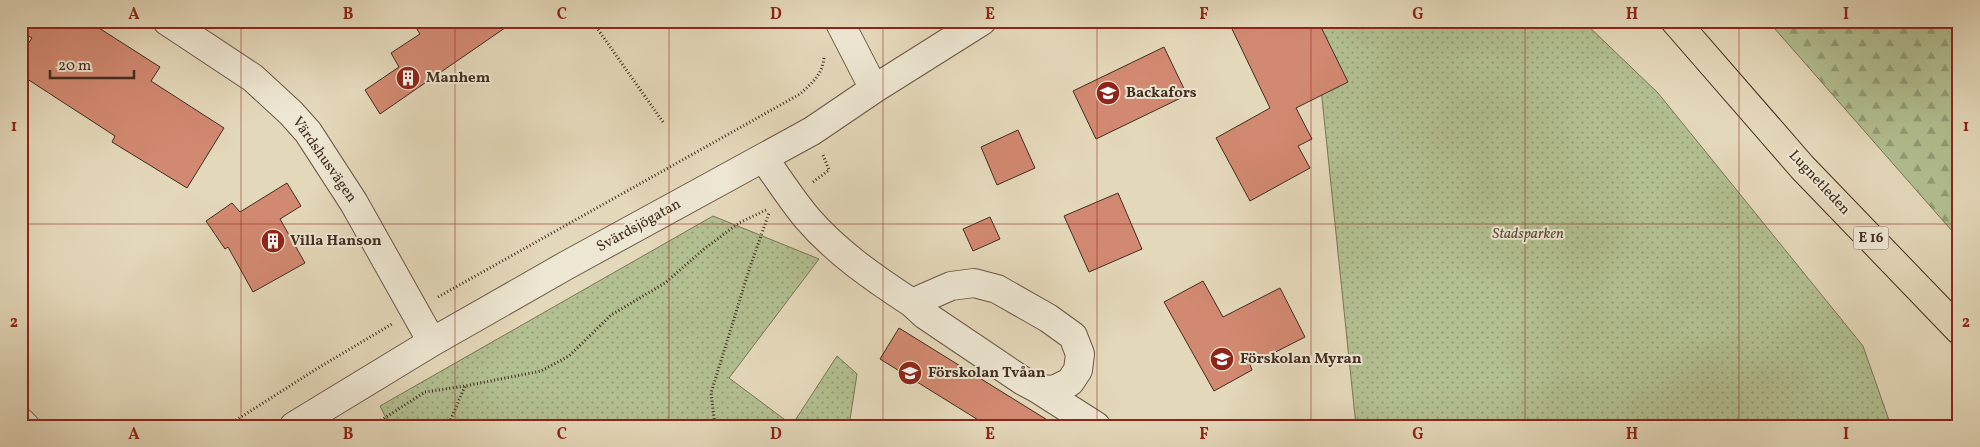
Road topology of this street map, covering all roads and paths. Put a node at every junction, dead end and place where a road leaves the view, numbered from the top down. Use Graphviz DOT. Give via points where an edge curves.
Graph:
graph roads {
  1 [pos="168,21"];
  2 [pos="592,21"];
  3 [pos="839,21"];
  4 [pos="982,21"];
  5 [pos="1674,21"];
  6 [pos="1688,21"];
  7 [pos="825,48"];
  8 [pos="874,89"];
  9 [pos="663,122"];
  10 [pos="812,131"];
  11 [pos="1784,145"];
  12 [pos="764,159"];
  13 [pos="791,198"];
  14 [pos="912,303"];
  15 [pos="415,311"];
  16 [pos="1959,330"];
  17 [pos="432,342"];
  18 [pos="466,386"];
  19 [pos="1038,389"];
  20 [pos="21,422"];
  21 [pos="26,426"];
  22 [pos="227,426"];
  23 [pos="294,426"];
  24 [pos="372,426"];
  25 [pos="448,426"];
  26 [pos="715,426"];
  27 [pos="1096,426"];
  1 -- 15 [label="street, Värdshusvägen" via="253,78 308,132 354,203"];
  2 -- 9 [label="path"];
  3 -- 8 [label="street"];
  4 -- 8 [label="street, Svärdsjögatan"];
  5 -- 11 [label="highway, Lugnetleden / E 16"];
  6 -- 11 [label="highway, Lugnetleden / E 16"];
  7 -- 15 [label="path" via="823,67 800,94"];
  8 -- 10 [label="street, Svärdsjögatan"];
  10 -- 12 [label="street, Svärdsjögatan"];
  10 -- 13 [label="path" via="829,170"];
  11 -- 16 [label="highway, Lugnetleden / E 16"];
  12 -- 13 [label="street"];
  12 -- 17 [label="street, Svärdsjögatan"];
  13 -- 14 [label="street" via="850,259"];
  13 -- 18 [label="path" via="739,223 665,282 611,315 569,356 541,371"];
  13 -- 26 [label="path" via="769,214 750,267 711,392"];
  14 -- 19 [label="street"];
  14 -- 19 [label="street" via="951,286 974,283 997,289 1048,318 1073,336 1080,354 1078,370 1070,382 1054,390"];
  15 -- 17 [label="street, Värdshusvägen"];
  15 -- 22 [label="path"];
  17 -- 23 [label="street, Svärdsjögatan"];
  18 -- 24 [label="path" via="425,392"];
  18 -- 25 [label="path"];
  19 -- 27 [label="street"];
  20 -- 21 [label="street"];
}
